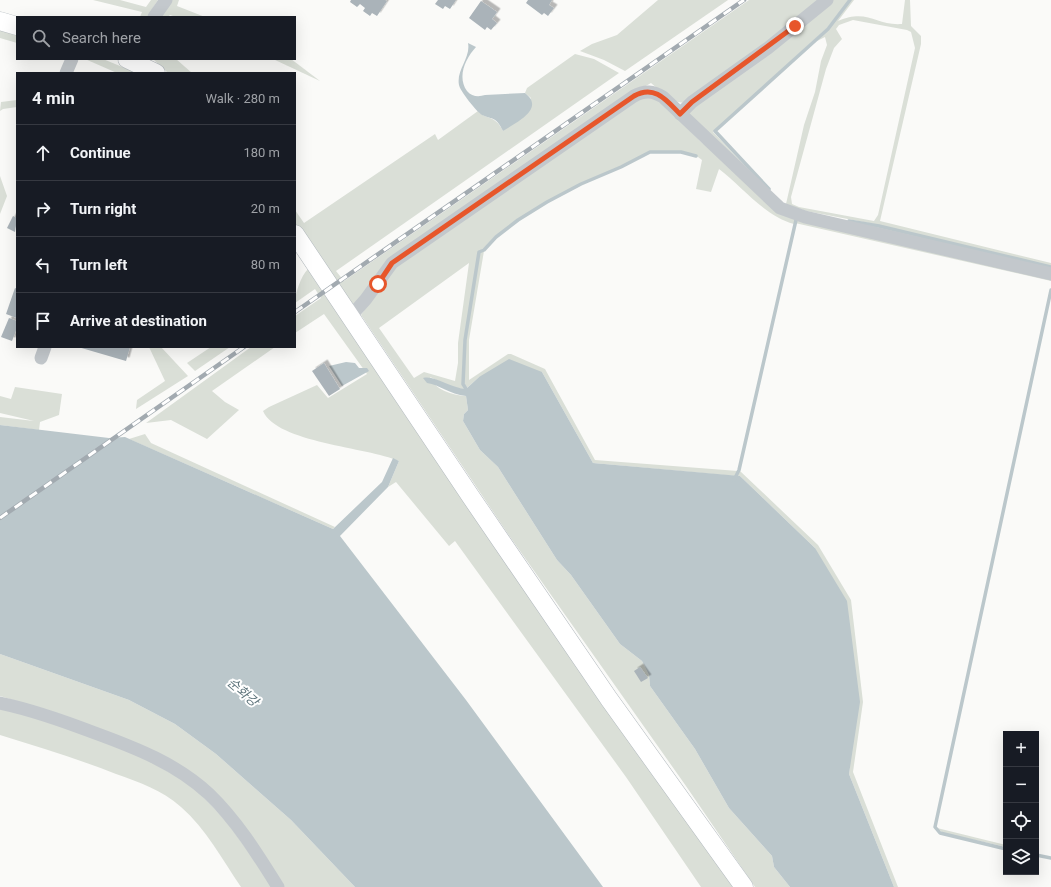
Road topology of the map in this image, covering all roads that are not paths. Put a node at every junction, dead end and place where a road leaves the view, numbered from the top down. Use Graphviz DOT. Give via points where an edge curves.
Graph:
graph roads {
  1 [pos="166,0"];
  2 [pos="827,0"];
  3 [pos="155,16"];
  4 [pos="0,21"];
  5 [pos="16,26"];
  6 [pos="72,60"];
  7 [pos="129,60"];
  8 [pos="66,72"];
  9 [pos="154,72"];
  10 [pos="680,114"];
  11 [pos="296,235"];
  12 [pos="1051,274"];
  13 [pos="351,316"];
  14 [pos="0,703"];
  15 [pos="278,887"];
  16 [pos="744,887"];
  1 -- 3 [label="street"];
  2 -- 10 [label="street" via="768,48 692,102"];
  4 -- 5 [label="street"];
  6 -- 8 [label="street"];
  7 -- 9 [label="street"];
  10 -- 12 [label="street" via="780,208 805,217"];
  10 -- 13 [label="street" via="654,92 634,96 392,263 366,300"];
  11 -- 13 [label="street"];
  13 -- 16 [label="street" via="609,699"];
  14 -- 15 [label="street" via="68,722 128,745 174,767 210,795 230,817"];
}
